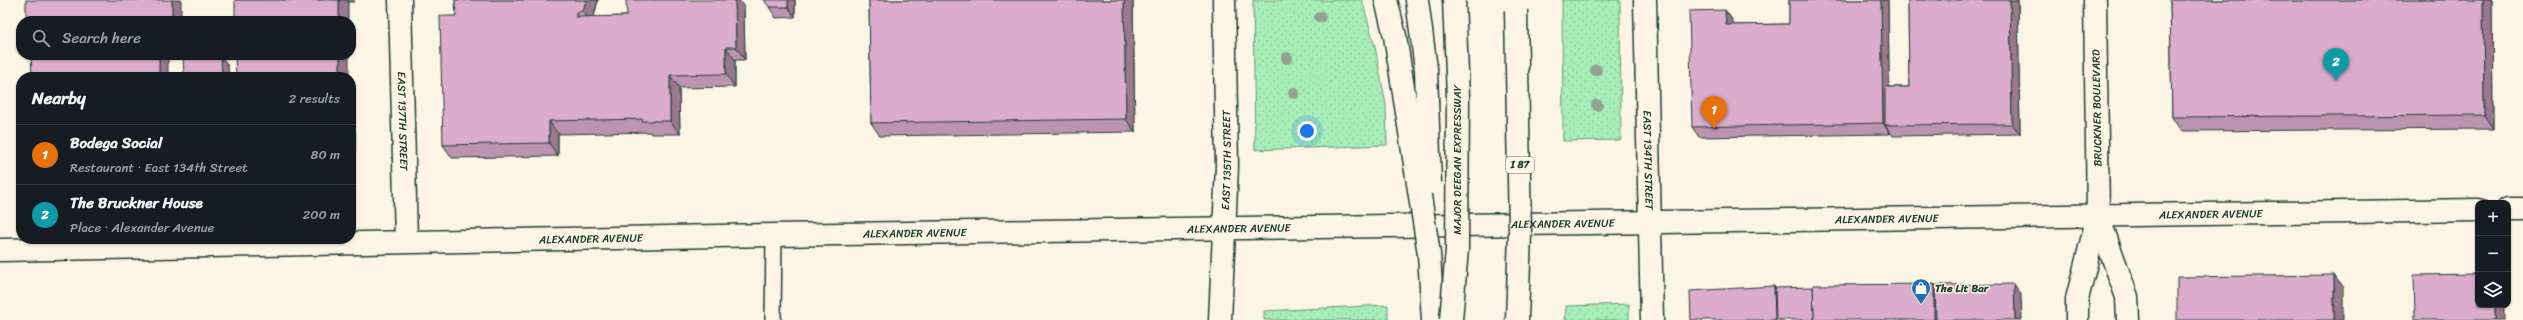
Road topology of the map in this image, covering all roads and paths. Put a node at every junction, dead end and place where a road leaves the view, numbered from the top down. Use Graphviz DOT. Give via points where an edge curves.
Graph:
graph roads {
  1 [pos="400,0"];
  2 [pos="1224,0"];
  3 [pos="1386,0"];
  4 [pos="1417,0"];
  5 [pos="1454,0"];
  6 [pos="1645,0"];
  7 [pos="2095,0"];
  8 [pos="1517,4"];
  9 [pos="2511,209"];
  10 [pos="2523,209"];
  11 [pos="2475,210"];
  12 [pos="2098,216"];
  13 [pos="1650,223"];
  14 [pos="1224,229"];
  15 [pos="774,235"];
  16 [pos="406,241"];
  17 [pos="356,242"];
  18 [pos="271,244"];
  19 [pos="0,250"];
  20 [pos="1429,254"];
  21 [pos="773,320"];
  22 [pos="1220,320"];
  23 [pos="1433,320"];
  24 [pos="1451,320"];
  25 [pos="1517,320"];
  26 [pos="1652,320"];
  27 [pos="2077,320"];
  28 [pos="2128,320"];
  1 -- 16 [label="main road, EAST 137TH STREET"];
  2 -- 14 [label="main road, EAST 135TH STREET" via="1227,166"];
  3 -- 20 [label="main road, bridge" via="1395,36"];
  4 -- 20 [label="main road, bridge" via="1426,69"];
  5 -- 24 [label="main road, MAJOR DEEGAN EXPRESSWAY, bridge" via="1458,97 1457,249"];
  6 -- 13 [label="main road, EAST 134TH STREET"];
  7 -- 12 [label="main road, BRUCKNER BOULEVARD"];
  8 -- 25 [label="main road, I 87, bridge" via="1520,225"];
  9 -- 10 [label="main road"];
  11 -- 12 [label="main road, ALEXANDER AVENUE"];
  12 -- 13 [label="main road, ALEXANDER AVENUE"];
  12 -- 27 [label="main road, BRUCKNER BOULEVARD" via="2077,300"];
  12 -- 28 [label="main road, BRUCKNER BOULEVARD" via="2127,297"];
  13 -- 14 [label="main road, ALEXANDER AVENUE"];
  13 -- 26 [label="main road, EAST 134TH STREET"];
  14 -- 15 [label="main road, ALEXANDER AVENUE"];
  14 -- 22 [label="main road, EAST 135TH STREET"];
  15 -- 16 [label="main road, ALEXANDER AVENUE"];
  15 -- 21 [label="lane"];
  16 -- 17 [label="main road, ALEXANDER AVENUE"];
  18 -- 19 [label="main road, ALEXANDER AVENUE"];
  20 -- 23 [label="main road"];
}
